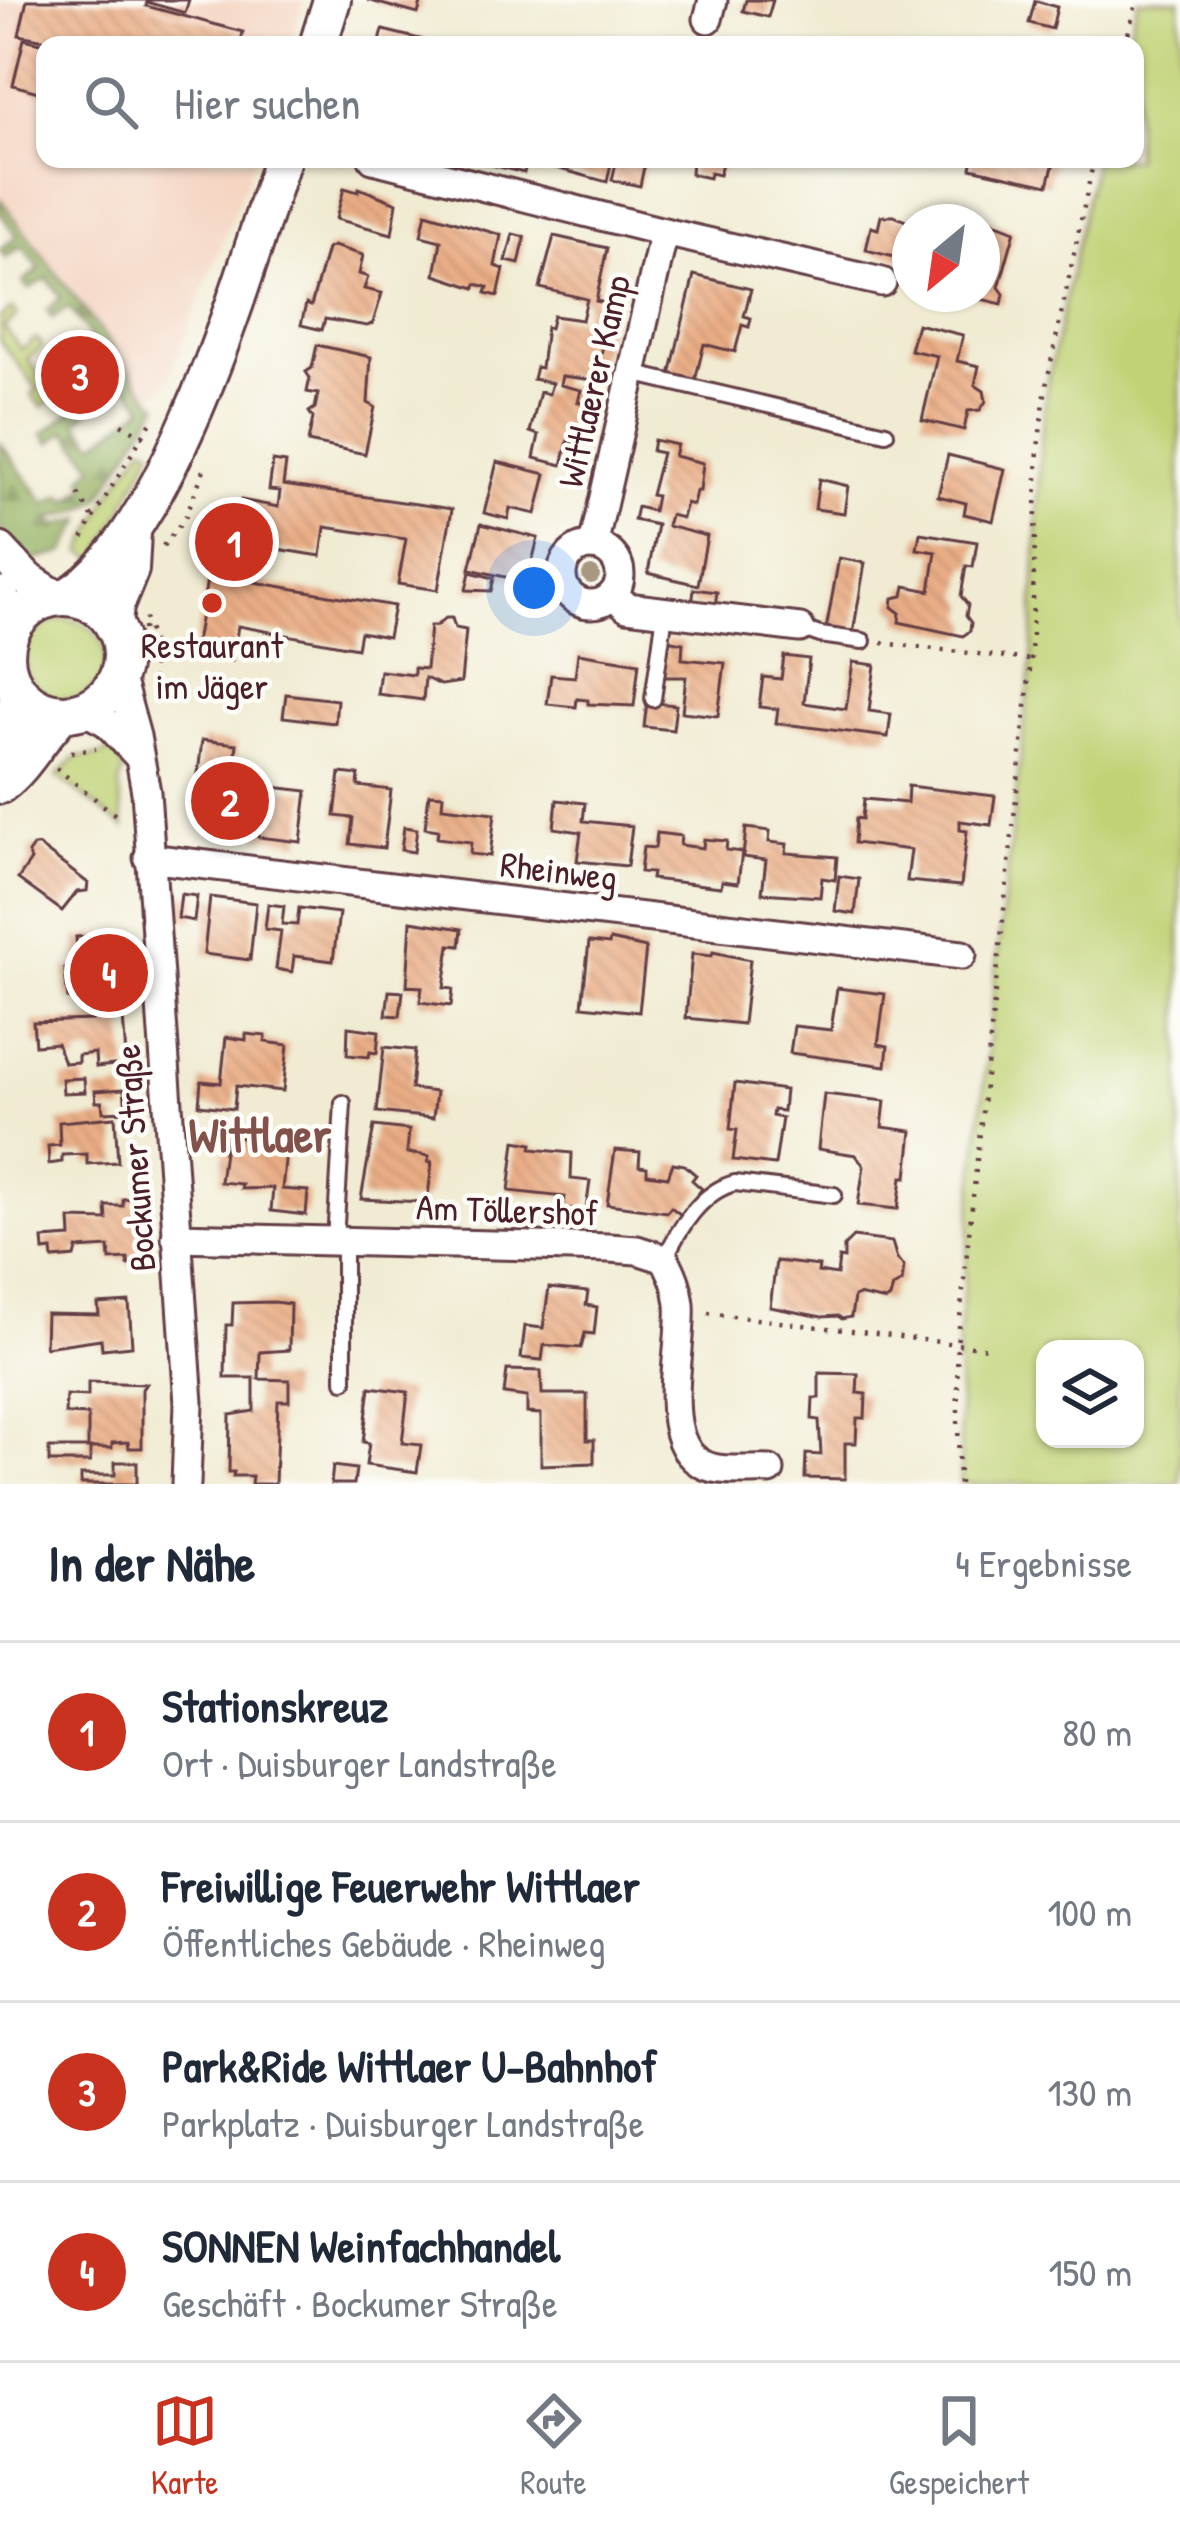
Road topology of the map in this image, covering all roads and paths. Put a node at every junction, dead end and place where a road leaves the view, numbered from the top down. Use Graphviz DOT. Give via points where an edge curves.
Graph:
graph roads {
  1 [pos="332,0"];
  2 [pos="1137,0"];
  3 [pos="321,36"];
  4 [pos="1127,36"];
  5 [pos="279,168"];
  6 [pos="409,168"];
  7 [pos="1092,168"];
  8 [pos="664,232"];
  9 [pos="881,282"];
  10 [pos="632,374"];
  11 [pos="121,424"];
  12 [pos="886,433"];
  13 [pos="78,494"];
  14 [pos="94,518"];
  15 [pos="132,532"];
  16 [pos="593,545"];
  17 [pos="0,550"];
  18 [pos="74,558"];
  19 [pos="0,594"];
  20 [pos="613,594"];
  21 [pos="61,597"];
  22 [pos="665,613"];
  23 [pos="113,625"];
  24 [pos="800,628"];
  25 [pos="863,641"];
  26 [pos="5,647"];
  27 [pos="1031,660"];
  28 [pos="118,674"];
  29 [pos="18,692"];
  30 [pos="653,699"];
  31 [pos="73,711"];
  32 [pos="16,752"];
  33 [pos="138,756"];
  34 [pos="0,785"];
  35 [pos="148,849"];
  36 [pos="997,947"];
  37 [pos="975,951"];
  38 [pos="343,1102"];
  39 [pos="834,1195"];
  40 [pos="176,1237"];
  41 [pos="340,1241"];
  42 [pos="665,1259"];
  43 [pos="680,1309"];
  44 [pos="957,1345"];
  45 [pos="988,1348"];
  46 [pos="344,1381"];
  47 [pos="770,1470"];
  48 [pos="186,1484"];
  49 [pos="959,1484"];
  1 -- 3 [label="main road"];
  2 -- 4 [label="path"];
  5 -- 15 [label="main road" via="221,343"];
  6 -- 8 [label="street, Wittlaerer Kamp"];
  7 -- 27 [label="path" via="1043,406"];
  8 -- 9 [label="street, Wittlaerer Kamp"];
  8 -- 10 [label="street, Wittlaerer Kamp"];
  10 -- 12 [label="lane"];
  10 -- 16 [label="street, Wittlaerer Kamp"];
  11 -- 14 [label="path" via="144,437"];
  13 -- 14 [label="path"];
  14 -- 18 [label="path"];
  15 -- 21 [label="main road" via="89,584"];
  15 -- 23 [label="main road"];
  16 -- 20 [label="street" via="620,568"];
  16 -- 20 [label="street, Wittlaerer Kamp" via="568,557 564,585 586,603"];
  17 -- 21 [label="street" via="27,579"];
  19 -- 26 [label="street" via="8,610"];
  20 -- 22 [label="street, Wittlaerer Kamp" via="627,607"];
  21 -- 23 [label="main road" via="98,608"];
  21 -- 26 [label="main road" via="33,605"];
  22 -- 24 [label="street, Wittlaerer Kamp"];
  22 -- 30 [label="lane"];
  23 -- 28 [label="main road" via="121,644"];
  24 -- 25 [label="lane"];
  25 -- 27 [label="path"];
  26 -- 29 [label="main road"];
  27 -- 36 [label="path"];
  28 -- 31 [label="main road" via="101,700"];
  28 -- 33 [label="street, Bockumer Straße"];
  29 -- 31 [label="main road" via="41,709"];
  29 -- 32 [label="main road"];
  31 -- 32 [label="main road"];
  31 -- 33 [label="street" via="106,722"];
  32 -- 34 [label="main road" via="21,770"];
  32 -- 35 [label="path"];
  33 -- 35 [label="street, Bockumer Straße"];
  35 -- 37 [label="street, Rheinweg"];
  35 -- 40 [label="street, Bockumer Straße"];
  36 -- 37 [label="path"];
  36 -- 44 [label="path"];
  38 -- 41 [label="lane"];
  39 -- 42 [label="lane" via="722,1186"];
  40 -- 41 [label="street, Am Töllershof"];
  40 -- 48 [label="street, Bockumer Straße" via="189,1403"];
  41 -- 42 [label="street, Am Töllershof" via="609,1248"];
  41 -- 46 [label="lane"];
  42 -- 43 [label="street"];
  43 -- 44 [label="path"];
  43 -- 47 [label="street" via="681,1443 712,1468"];
  44 -- 45 [label="path"];
  44 -- 49 [label="path"];
}
